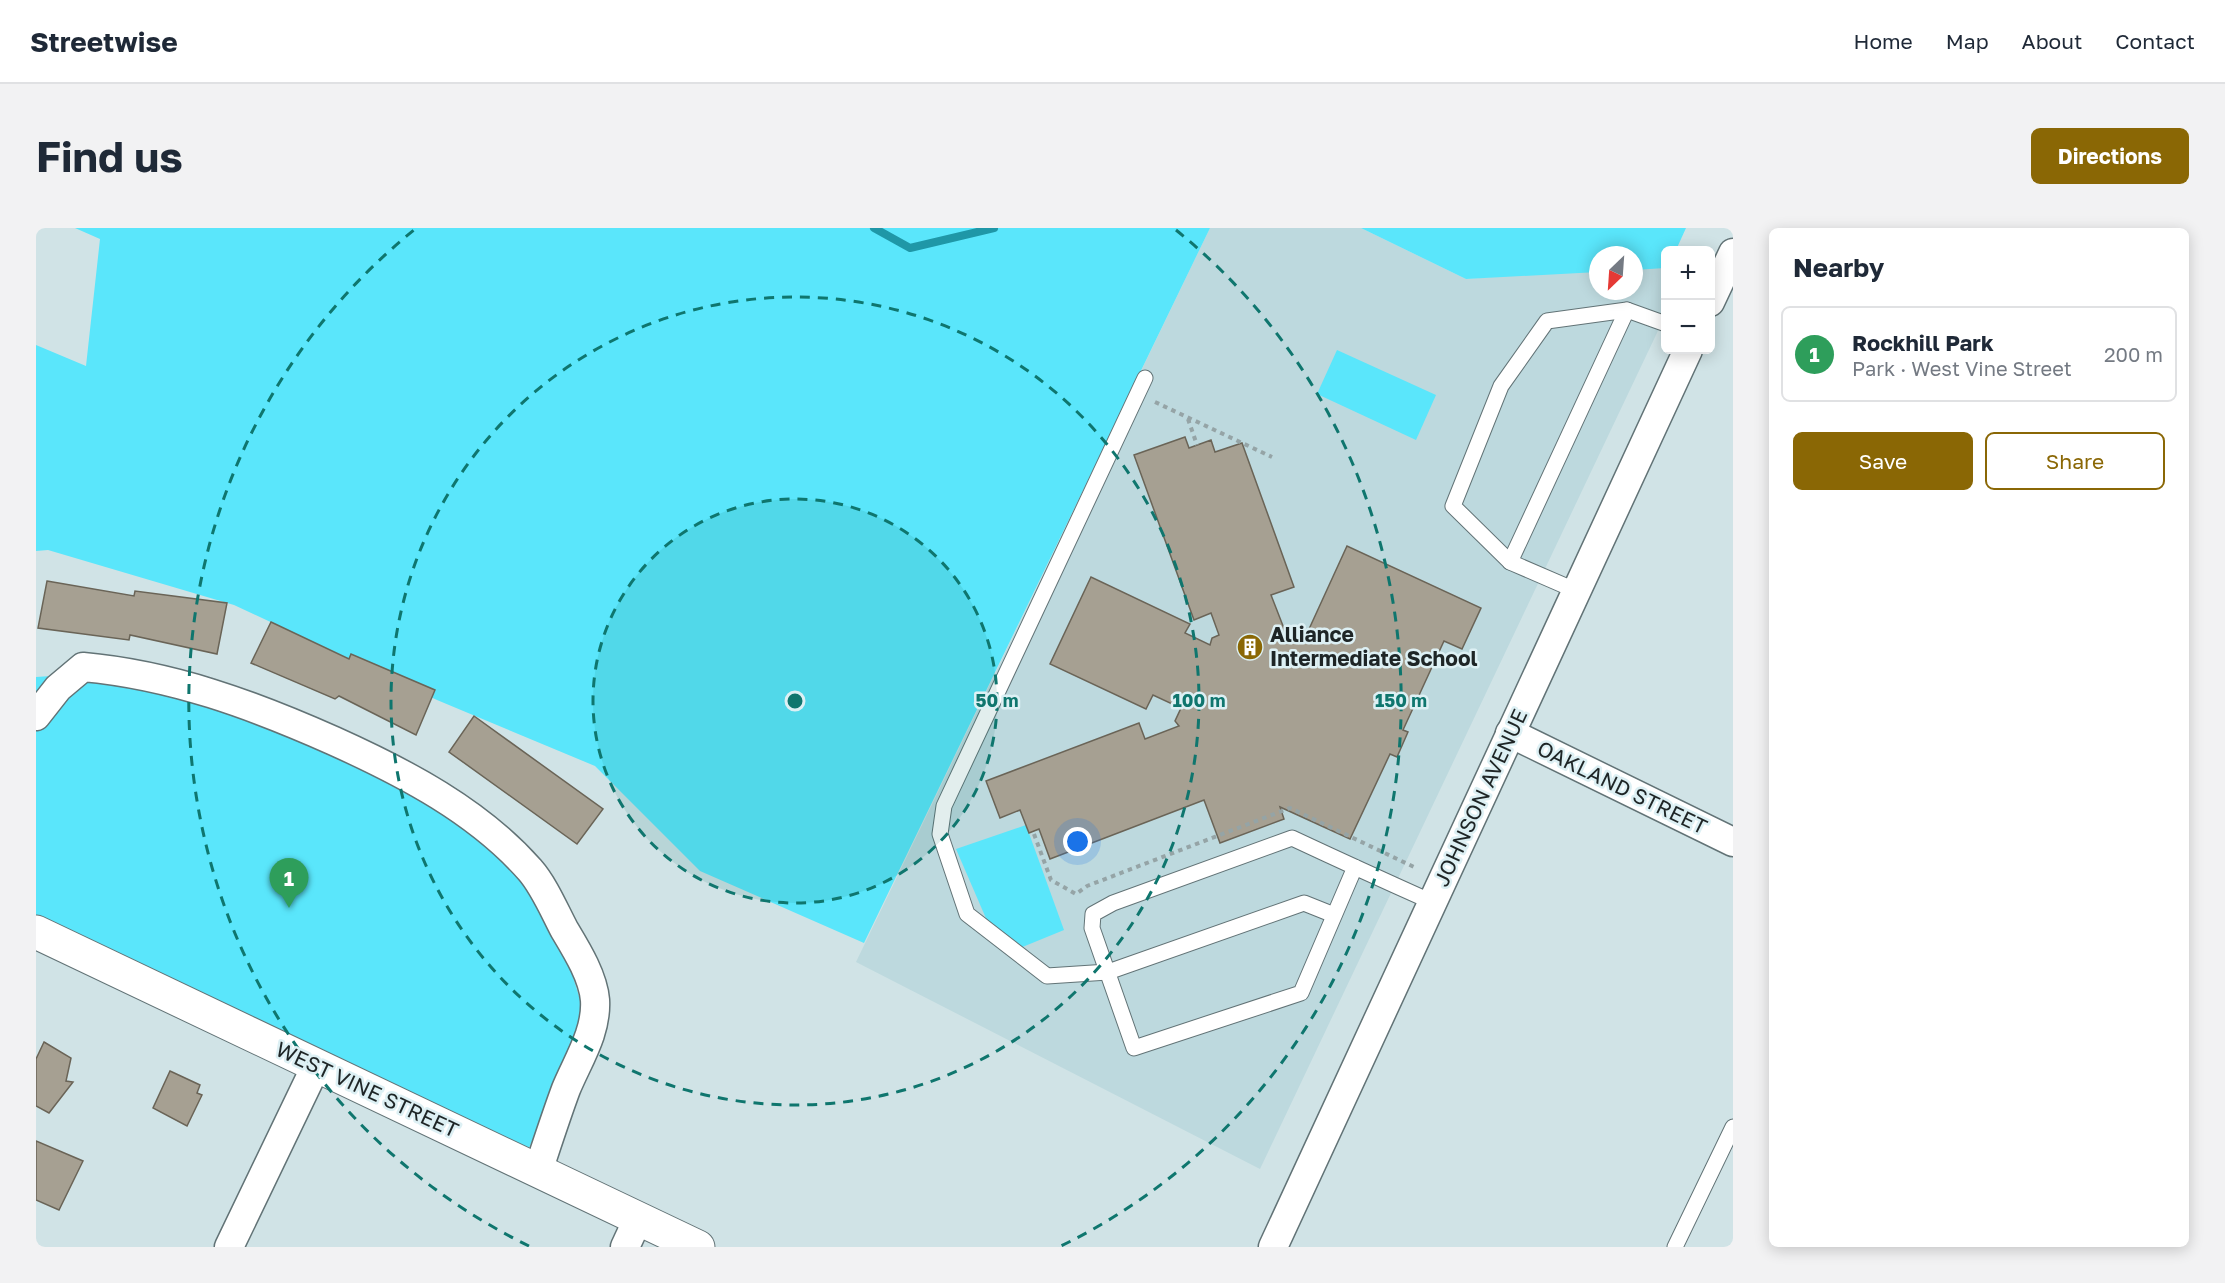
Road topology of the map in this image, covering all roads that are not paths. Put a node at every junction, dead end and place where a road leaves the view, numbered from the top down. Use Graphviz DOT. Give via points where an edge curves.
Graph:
graph roads {
  1 [pos="1733,253"];
  2 [pos="1711,300"];
  3 [pos="1627,310"];
  4 [pos="1661,323"];
  5 [pos="1686,354"];
  6 [pos="1145,378"];
  7 [pos="1510,562"];
  8 [pos="1577,591"];
  9 [pos="36,717"];
  10 [pos="1510,733"];
  11 [pos="1733,842"];
  12 [pos="1355,867"];
  13 [pos="1432,902"];
  14 [pos="1334,915"];
  15 [pos="36,932"];
  16 [pos="1108,972"];
  17 [pos="316,1066"];
  18 [pos="1733,1127"];
  19 [pos="538,1171"];
  20 [pos="632,1233"];
  21 [pos="229,1247"];
  22 [pos="698,1247"];
  23 [pos="1273,1247"];
  24 [pos="1675,1247"];
  1 -- 2 [label="street"];
  3 -- 4 [label="lane"];
  3 -- 7 [label="lane"];
  3 -- 7 [label="lane" via="1548,321 1501,387 1453,506"];
  5 -- 8 [label="street, JOHNSON AVENUE"];
  6 -- 16 [label="lane" via="944,806 940,834 967,914 1047,976"];
  7 -- 8 [label="lane"];
  8 -- 10 [label="street, JOHNSON AVENUE"];
  9 -- 19 [label="street" via="58,688 83,667 185,685 237,700 404,774 435,792 505,845 532,872 568,936 595,996 590,1036"];
  10 -- 11 [label="street, OAKLAND STREET"];
  10 -- 13 [label="street, JOHNSON AVENUE"];
  12 -- 13 [label="lane"];
  12 -- 14 [label="lane"];
  12 -- 16 [label="lane" via="1292,838 1113,903 1094,914 1092,928"];
  13 -- 23 [label="street, JOHNSON AVENUE"];
  14 -- 16 [label="lane" via="1304,903"];
  14 -- 16 [label="lane" via="1301,993 1134,1047"];
  15 -- 17 [label="street, WEST VINE STREET"];
  17 -- 19 [label="street, WEST VINE STREET"];
  17 -- 21 [label="street"];
  18 -- 24 [label="lane"];
  19 -- 20 [label="street, WEST VINE STREET"];
  20 -- 22 [label="street, WEST VINE STREET"];
}
